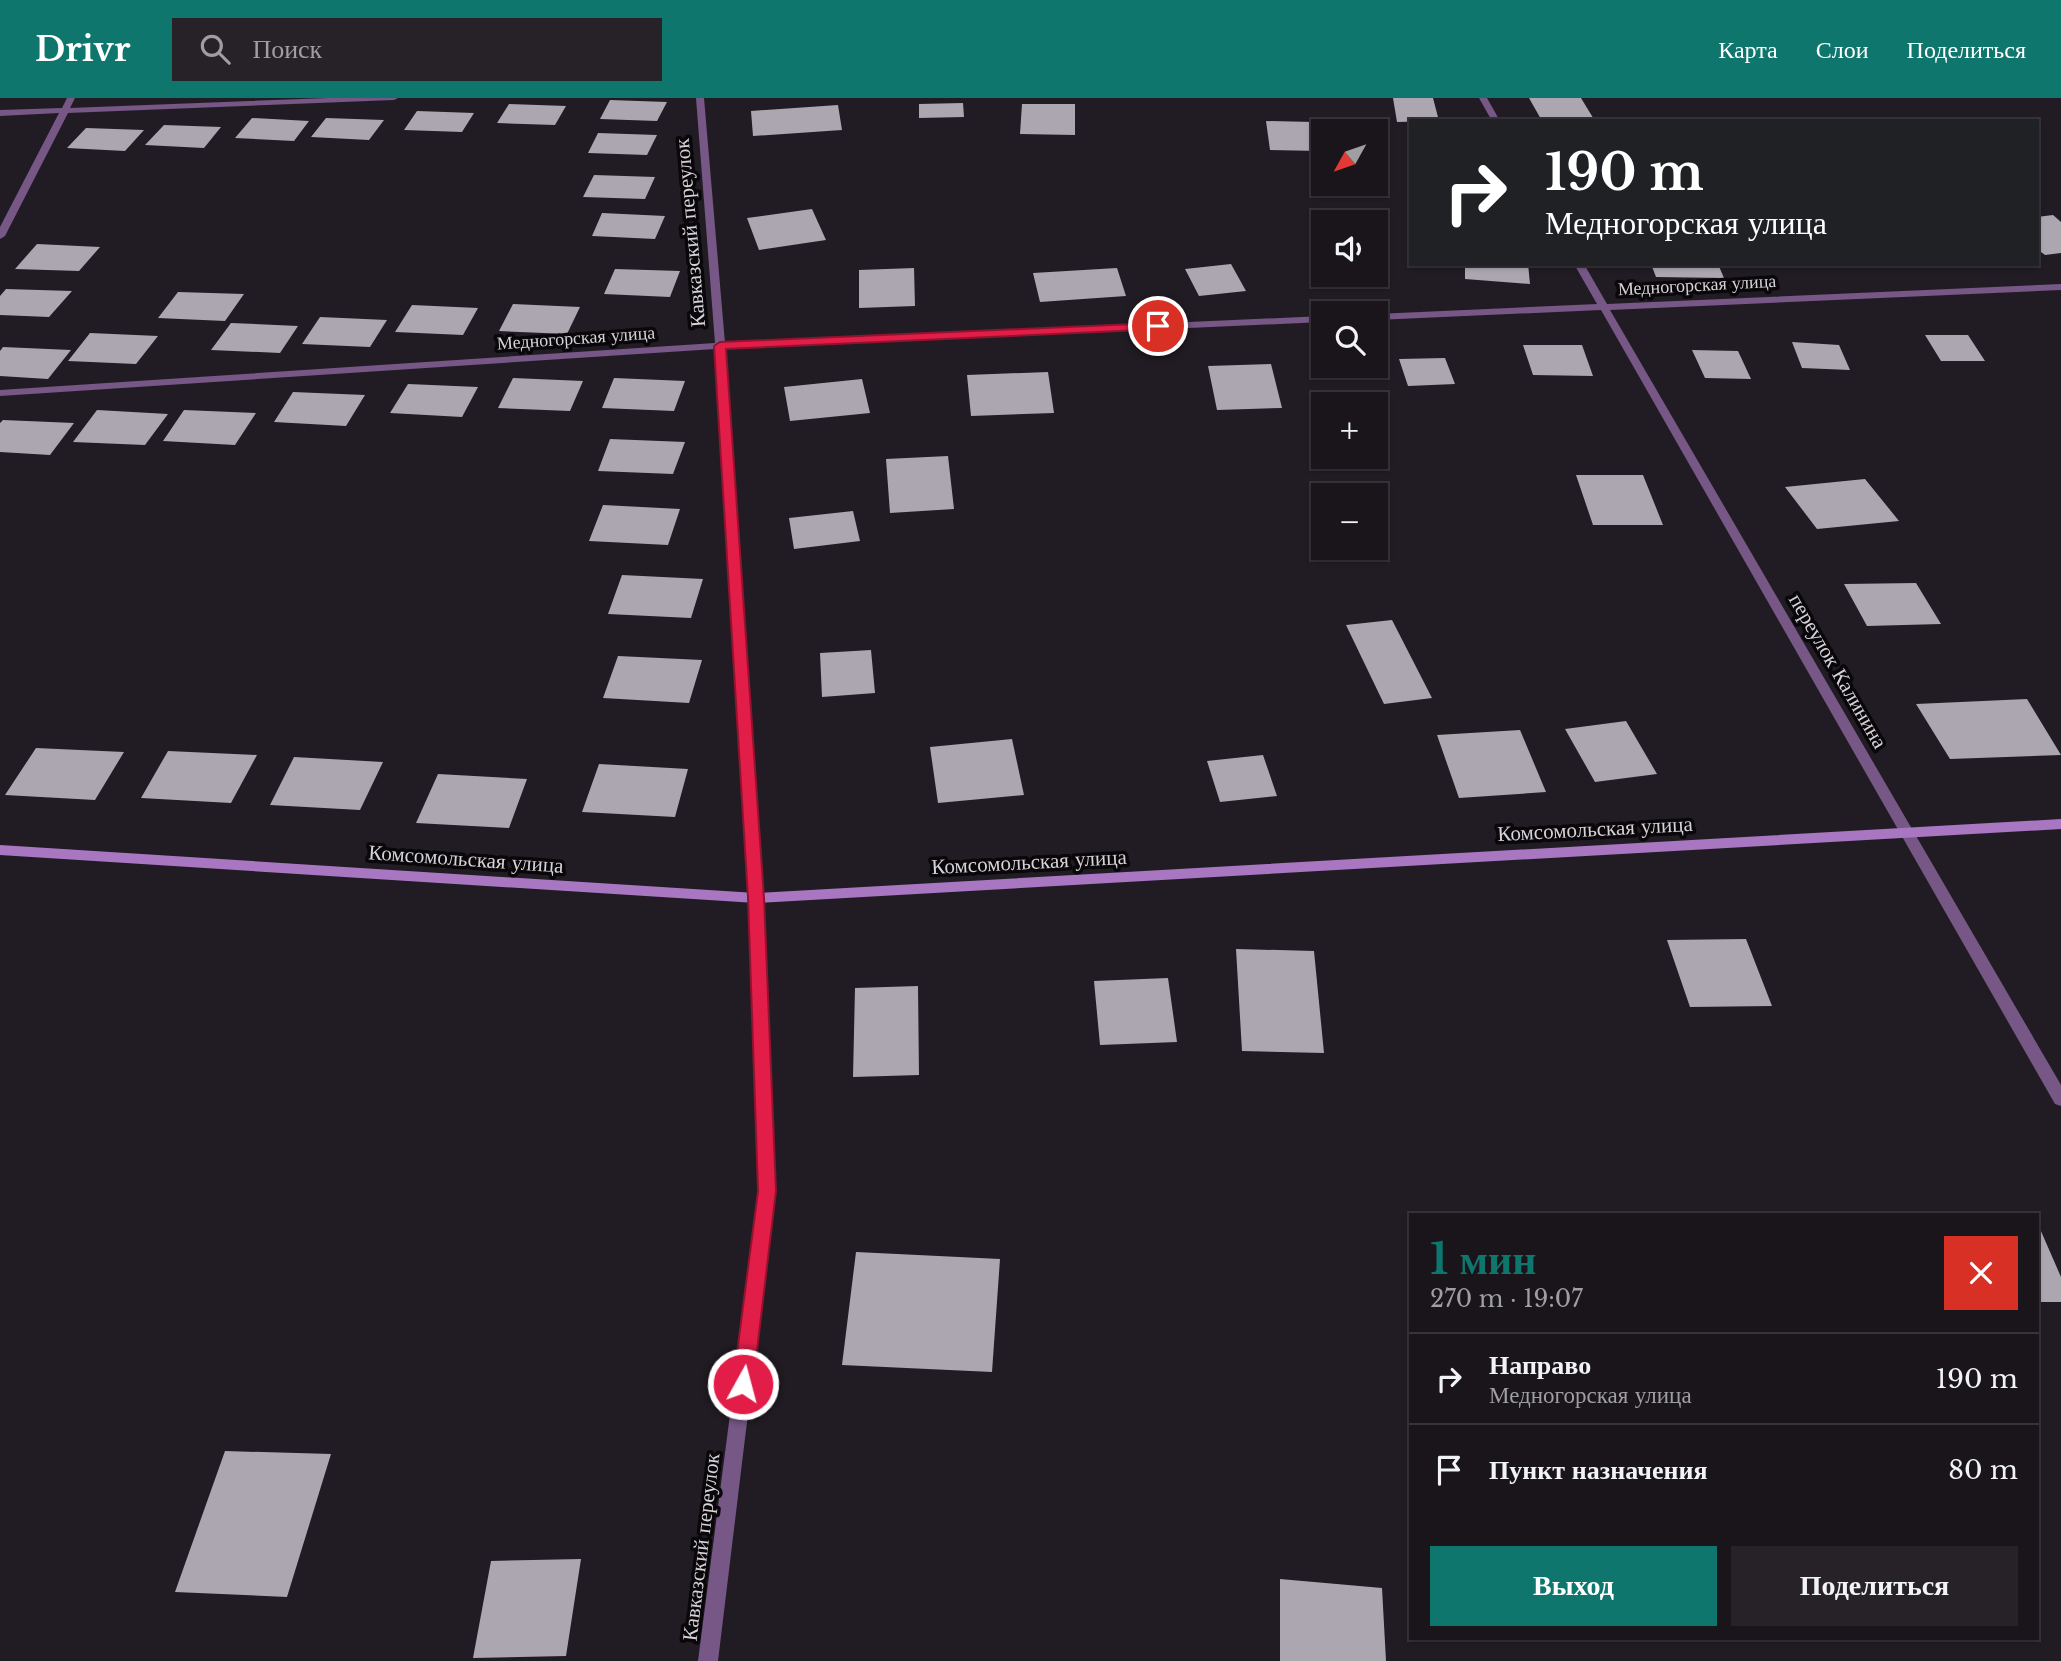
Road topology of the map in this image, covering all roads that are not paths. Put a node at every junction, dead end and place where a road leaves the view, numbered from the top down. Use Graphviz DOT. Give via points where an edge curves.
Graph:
graph roads {
  1 [pos="71,98"];
  2 [pos="394,98"];
  3 [pos="700,98"];
  4 [pos="1483,98"];
  5 [pos="65,111"];
  6 [pos="0,113"];
  7 [pos="1495,119"];
  8 [pos="0,236"];
  9 [pos="1580,266"];
  10 [pos="2061,287"];
  11 [pos="1604,307"];
  12 [pos="1388,316"];
  13 [pos="1311,320"];
  14 [pos="720,346"];
  15 [pos="0,393"];
  16 [pos="2061,824"];
  17 [pos="1910,832"];
  18 [pos="0,850"];
  19 [pos="756,898"];
  20 [pos="2061,1099"];
  21 [pos="708,1661"];
  1 -- 5 [label="street"];
  2 -- 5 [label="street"];
  3 -- 14 [label="street, Кавказский переулок"];
  4 -- 7 [label="street"];
  5 -- 6 [label="street"];
  5 -- 8 [label="street"];
  9 -- 11 [label="street, переулок Калинина"];
  10 -- 11 [label="street, Медногорская улица"];
  11 -- 12 [label="street, Медногорская улица"];
  11 -- 17 [label="street, переулок Калинина"];
  13 -- 14 [label="street, Медногорская улица"];
  14 -- 15 [label="street, Медногорская улица"];
  14 -- 19 [label="street, Кавказский переулок"];
  16 -- 17 [label="main road, Комсомольская улица"];
  17 -- 19 [label="main road, Комсомольская улица"];
  17 -- 20 [label="street, переулок Калинина"];
  18 -- 19 [label="main road, Комсомольская улица"];
  19 -- 21 [label="street, Кавказский переулок" via="767,1191"];
}
